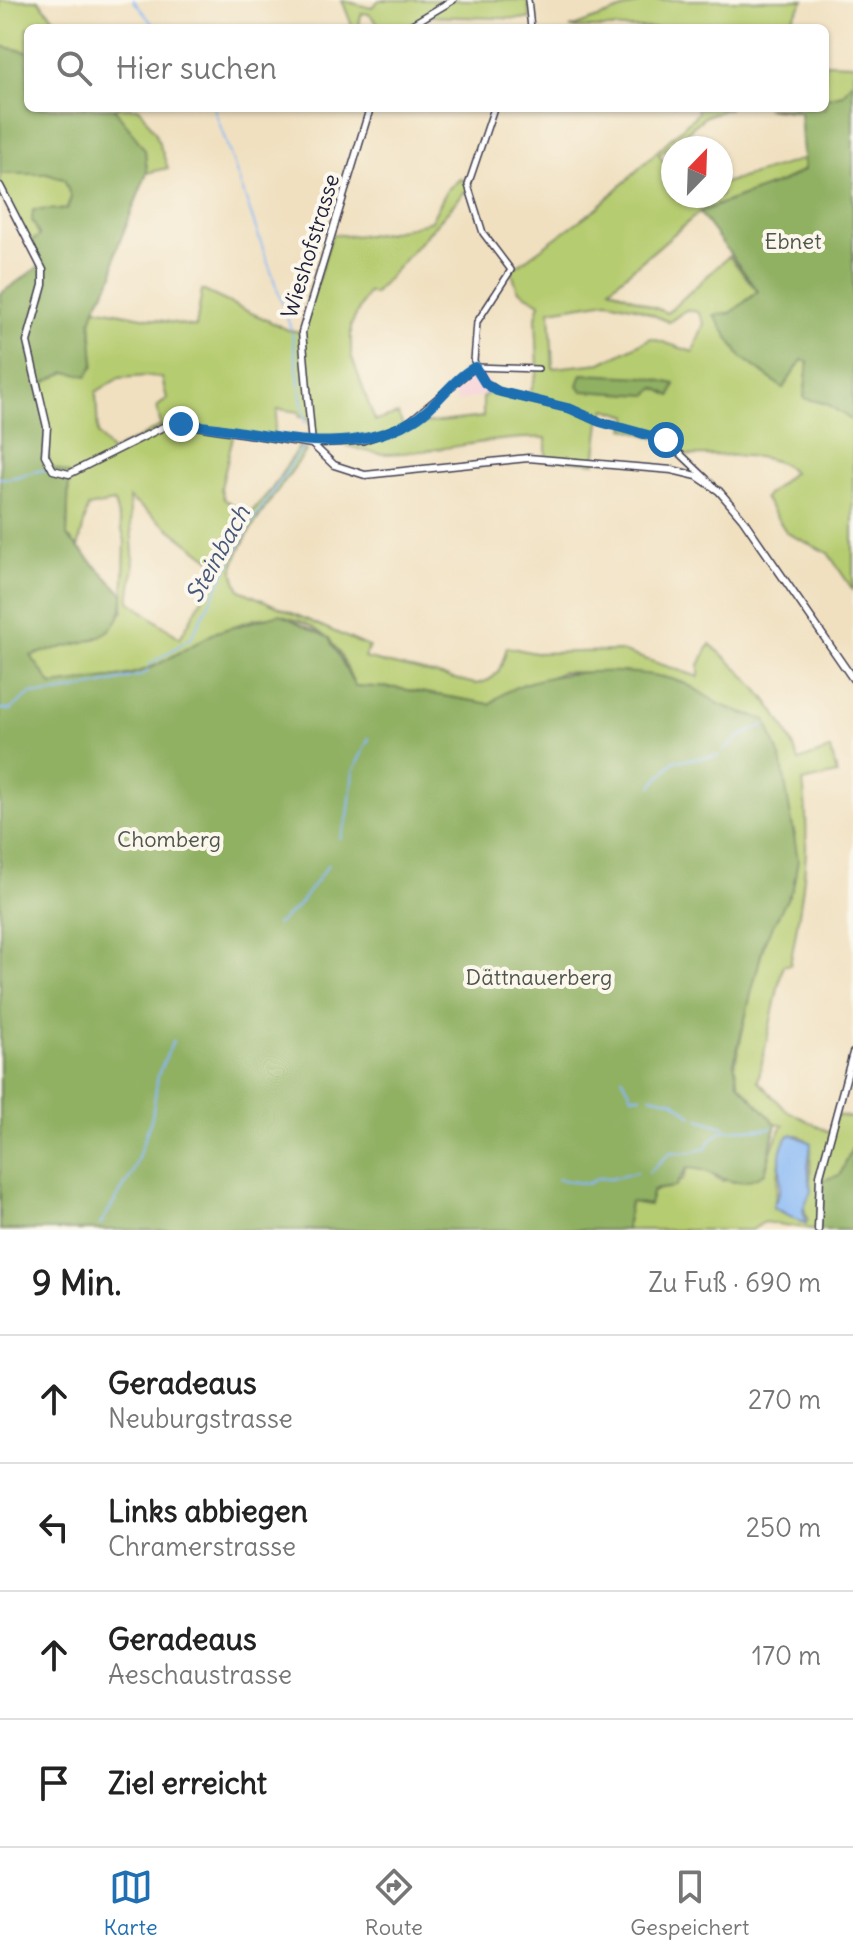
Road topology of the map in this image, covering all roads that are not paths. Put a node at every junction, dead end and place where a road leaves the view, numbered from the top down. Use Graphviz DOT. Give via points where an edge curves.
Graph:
graph roads {
  1 [pos="453,0"];
  2 [pos="528,0"];
  3 [pos="413,24"];
  4 [pos="531,24"];
  5 [pos="369,112"];
  6 [pos="493,112"];
  7 [pos="0,186"];
  8 [pos="475,367"];
  9 [pos="538,369"];
  10 [pos="312,444"];
  11 [pos="714,486"];
  12 [pos="853,679"];
  13 [pos="853,1053"];
  14 [pos="818,1230"];
  1 -- 3 [label="street"];
  2 -- 4 [label="street"];
  5 -- 10 [label="street, Wieshofstrasse" via="302,332"];
  6 -- 8 [label="street" via="468,182 483,233 511,272 478,320"];
  7 -- 10 [label="street" via="43,270 27,342 47,427 45,455 55,472 69,474 167,425"];
  8 -- 9 [label="street"];
  8 -- 10 [label="street" via="406,424 363,441"];
  8 -- 11 [label="street" via="497,391 666,440"];
  10 -- 11 [label="street" via="334,465 365,475 537,458 679,471"];
  11 -- 12 [label="street" via="765,549"];
  13 -- 14 [label="street" via="820,1175"];
}
